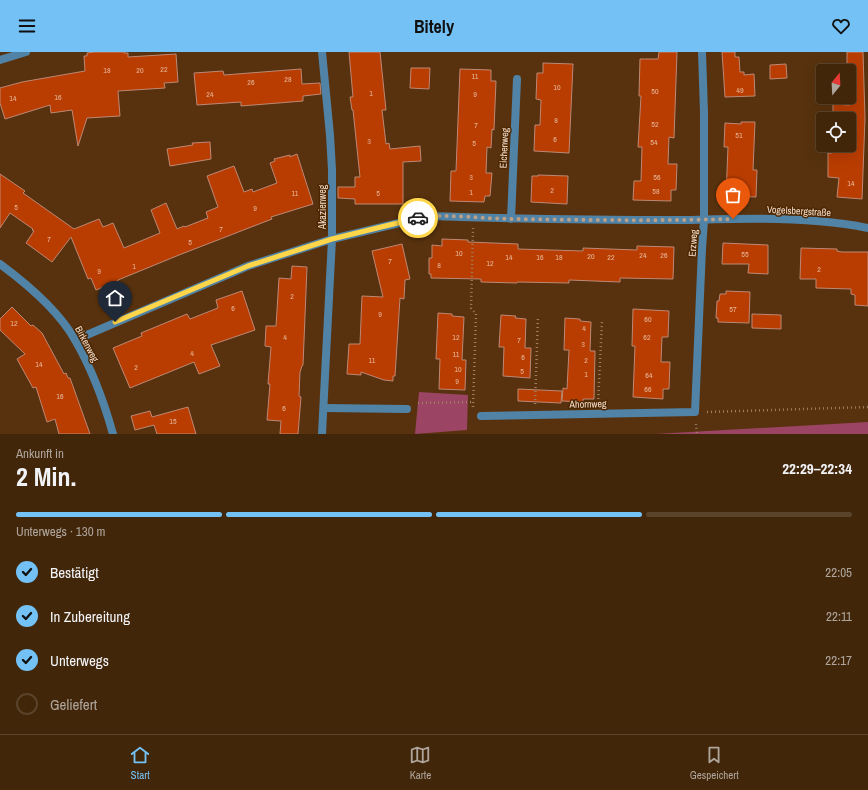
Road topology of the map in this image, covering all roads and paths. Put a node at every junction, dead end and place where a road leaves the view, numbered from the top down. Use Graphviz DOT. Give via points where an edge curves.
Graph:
graph roads {
  1 [pos="26,52"];
  2 [pos="322,52"];
  3 [pos="702,52"];
  4 [pos="0,60"];
  5 [pos="517,79"];
  6 [pos="473,218"];
  7 [pos="511,219"];
  8 [pos="704,220"];
  9 [pos="868,228"];
  10 [pos="332,239"];
  11 [pos="0,264"];
  12 [pos="538,316"];
  13 [pos="602,321"];
  14 [pos="75,340"];
  15 [pos="473,402"];
  16 [pos="868,407"];
  17 [pos="324,408"];
  18 [pos="407,409"];
  19 [pos="695,412"];
  20 [pos="598,414"];
  21 [pos="535,415"];
  22 [pos="482,416"];
  23 [pos="113,434"];
  24 [pos="322,434"];
  1 -- 4 [label="street"];
  2 -- 10 [label="street, Akazienweg" via="332,170"];
  3 -- 8 [label="street, Erzweg"];
  5 -- 7 [label="street, Eichenweg"];
  6 -- 7 [label="street, Vogelsbergstraße"];
  6 -- 10 [label="street, Vogelsbergstraße" via="432,216"];
  6 -- 15 [label="path" via="471,308 476,314"];
  7 -- 8 [label="street, Vogelsbergstraße"];
  8 -- 9 [label="street, Vogelsbergstraße" via="798,219"];
  8 -- 19 [label="street, Erzweg"];
  10 -- 14 [label="street, Vogelsbergstraße" via="248,266"];
  10 -- 17 [label="street, Akazienweg"];
  11 -- 14 [label="street, Birkenweg" via="51,309"];
  12 -- 21 [label="path"];
  13 -- 20 [label="path"];
  14 -- 23 [label="street, Birkenweg" via="102,401"];
  15 -- 18 [label="path" via="418,403"];
  15 -- 22 [label="path" via="472,410"];
  16 -- 19 [label="path"];
  17 -- 18 [label="street"];
  17 -- 24 [label="street, Akazienweg"];
  19 -- 20 [label="street, Ahornweg"];
  20 -- 21 [label="street, Ahornweg"];
  21 -- 22 [label="street, Ahornweg"];
}
